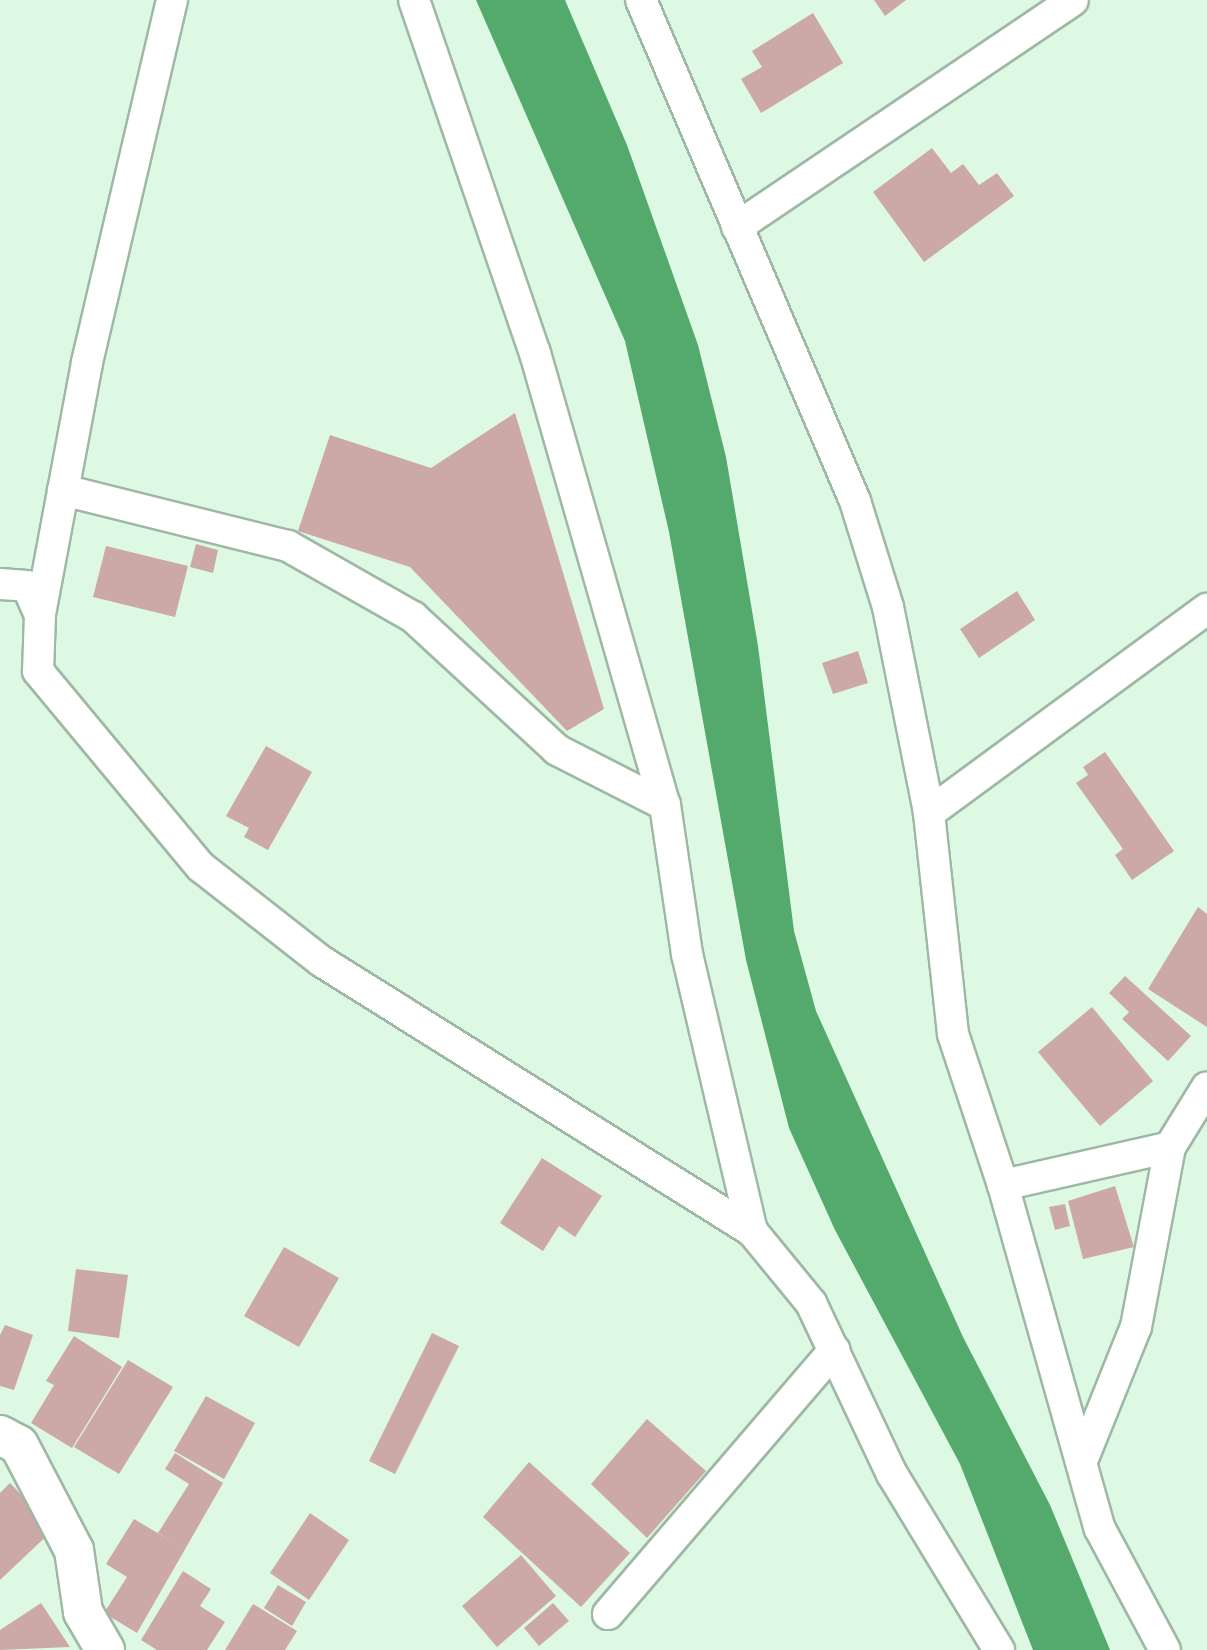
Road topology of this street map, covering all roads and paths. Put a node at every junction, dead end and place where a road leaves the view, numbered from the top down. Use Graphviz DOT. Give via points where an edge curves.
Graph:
graph roads {
  1 [pos="172,0"];
  2 [pos="414,0"];
  3 [pos="641,0"];
  4 [pos="1073,0"];
  5 [pos="737,228"];
  6 [pos="63,490"];
  7 [pos="0,584"];
  8 [pos="1207,609"];
  9 [pos="40,615"];
  10 [pos="665,805"];
  11 [pos="929,813"];
  12 [pos="1207,1087"];
  13 [pos="1170,1147"];
  14 [pos="1003,1185"];
  15 [pos="752,1231"];
  16 [pos="834,1350"];
  17 [pos="0,1435"];
  18 [pos="1082,1461"];
  19 [pos="608,1614"];
  20 [pos="104,1650"];
  21 [pos="999,1650"];
  22 [pos="1164,1650"];
  1 -- 6 [label="street"];
  2 -- 10 [label="street" via="535,353"];
  3 -- 5 [label="street"];
  4 -- 5 [label="street"];
  5 -- 11 [label="street" via="855,501 888,607"];
  6 -- 9 [label="street"];
  6 -- 10 [label="street" via="288,546 413,617 557,750"];
  7 -- 9 [label="street" via="27,586"];
  8 -- 11 [label="street"];
  9 -- 15 [label="street" via="38,671 201,867 321,961"];
  10 -- 15 [label="street" via="687,954"];
  11 -- 14 [label="street" via="953,1034"];
  12 -- 13 [label="street"];
  13 -- 14 [label="street"];
  13 -- 18 [label="street" via="1136,1327"];
  14 -- 18 [label="street"];
  15 -- 16 [label="street" via="811,1303"];
  16 -- 19 [label="street"];
  16 -- 21 [label="street" via="892,1474"];
  17 -- 20 [label="street" via="19,1445 74,1550 83,1612"];
  18 -- 22 [label="street" via="1100,1529"];
}
